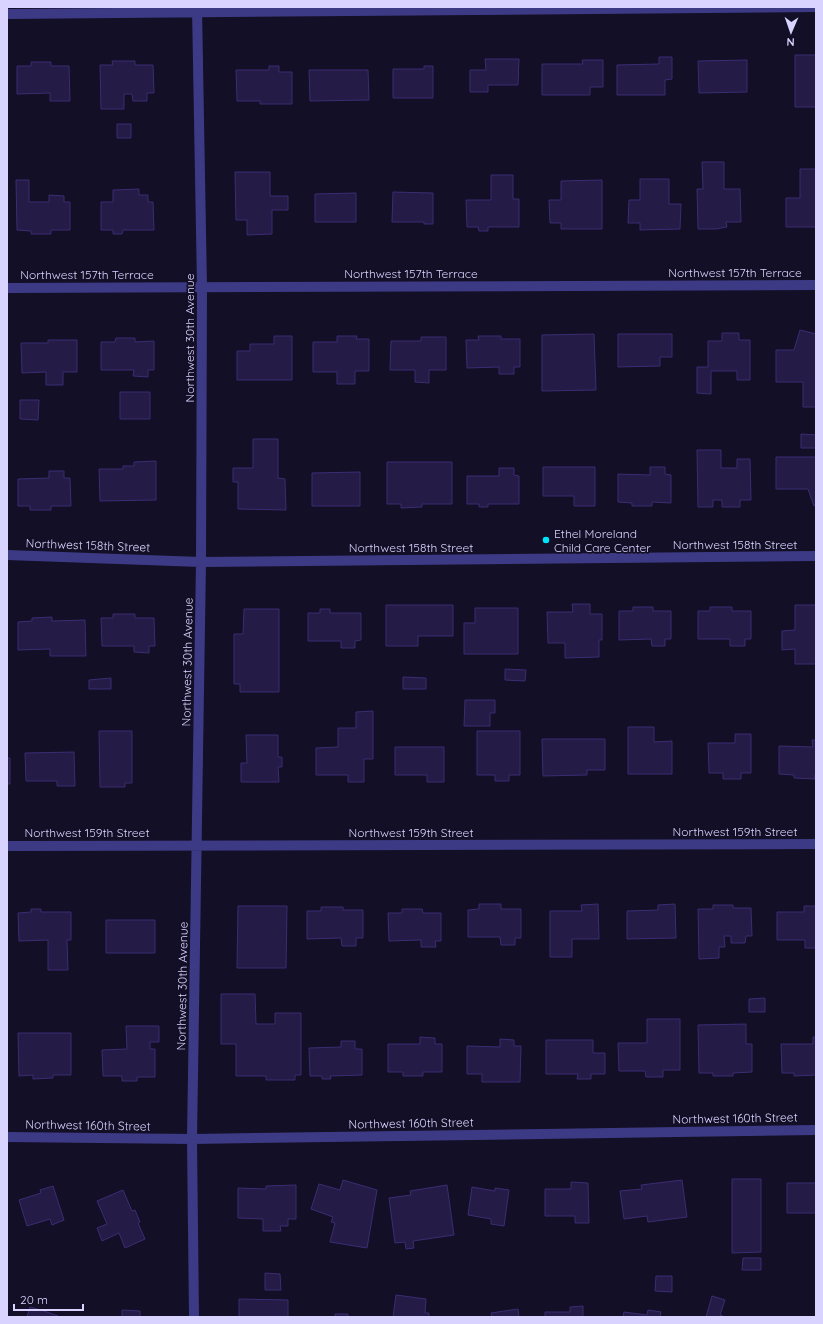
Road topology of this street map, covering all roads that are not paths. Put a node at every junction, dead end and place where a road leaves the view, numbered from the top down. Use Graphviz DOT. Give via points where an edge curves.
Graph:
graph roads {
  1 [pos="816,7"];
  2 [pos="197,10"];
  3 [pos="7,14"];
  4 [pos="816,285"];
  5 [pos="202,287"];
  6 [pos="7,288"];
  7 [pos="7,555"];
  8 [pos="816,556"];
  9 [pos="201,562"];
  10 [pos="816,844"];
  11 [pos="198,845"];
  12 [pos="7,846"];
  13 [pos="816,1130"];
  14 [pos="7,1137"];
  15 [pos="192,1139"];
  16 [pos="194,1317"];
  1 -- 2 [label="street"];
  2 -- 3 [label="street"];
  2 -- 5 [label="street, Northwest 30th Avenue"];
  4 -- 5 [label="street, Northwest 157th Terrace"];
  5 -- 6 [label="street, Northwest 157th Terrace"];
  5 -- 9 [label="street, Northwest 30th Avenue"];
  7 -- 9 [label="street, Northwest 158th Street"];
  8 -- 9 [label="street, Northwest 158th Street"];
  9 -- 11 [label="street, Northwest 30th Avenue"];
  10 -- 11 [label="street, Northwest 159th Street"];
  11 -- 12 [label="street, Northwest 159th Street"];
  11 -- 15 [label="street, Northwest 30th Avenue"];
  13 -- 15 [label="street, Northwest 160th Street"];
  14 -- 15 [label="street, Northwest 160th Street"];
  15 -- 16 [label="street, Northwest 30th Avenue"];
}
